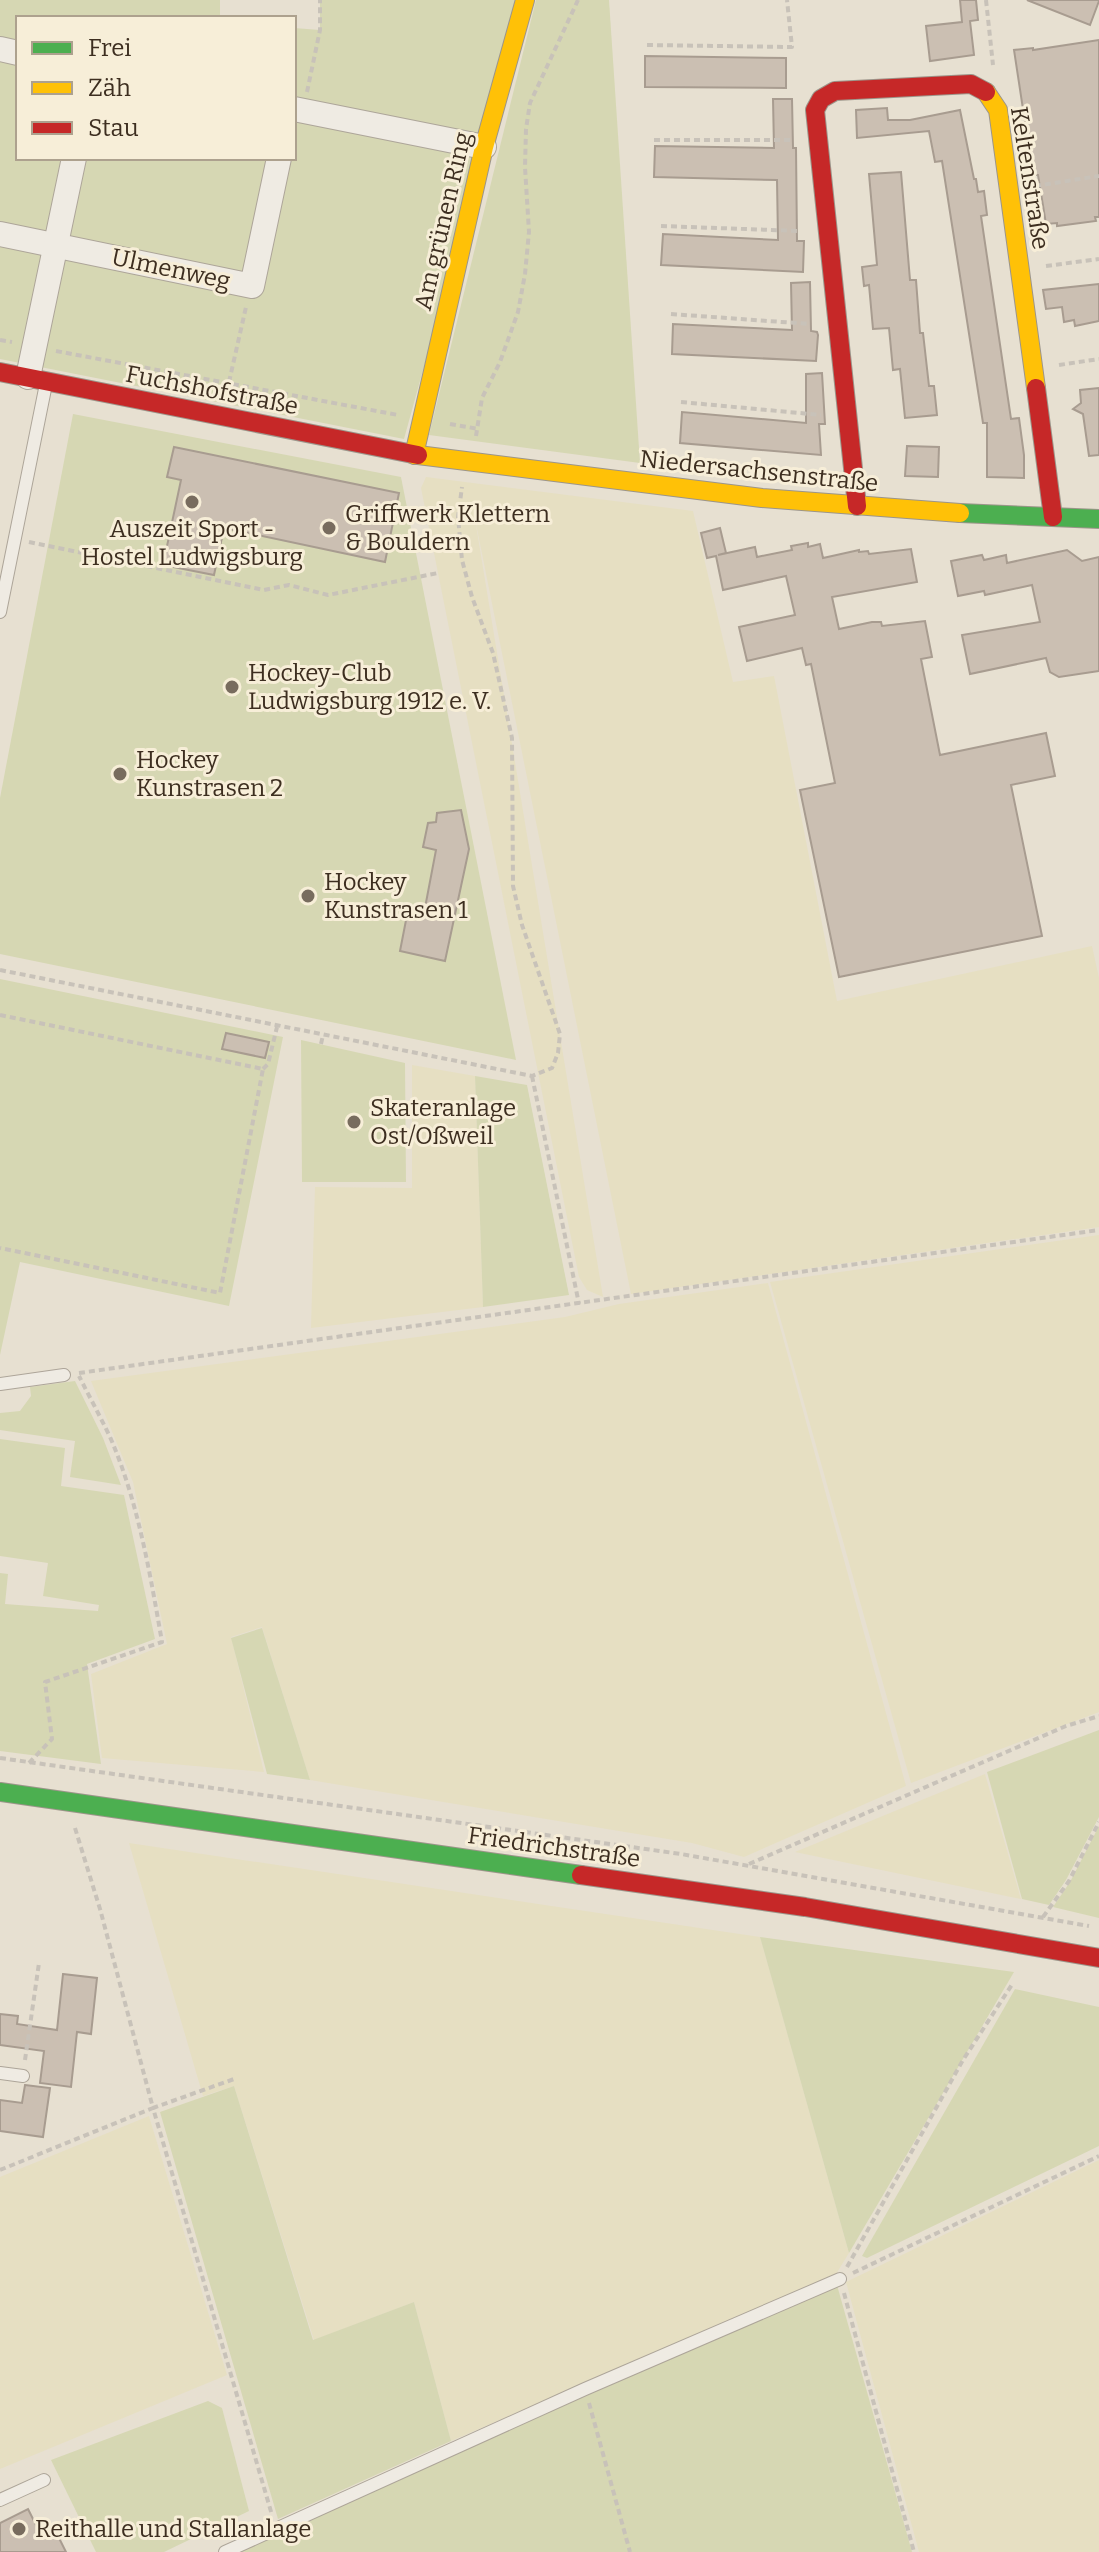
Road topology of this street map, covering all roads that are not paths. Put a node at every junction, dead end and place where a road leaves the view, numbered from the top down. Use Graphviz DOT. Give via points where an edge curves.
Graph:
graph roads {
  1 [pos="525,0"];
  2 [pos="299,110"];
  3 [pos="484,147"];
  4 [pos="74,160"];
  5 [pos="279,160"];
  6 [pos="0,234"];
  7 [pos="56,245"];
  8 [pos="0,372"];
  9 [pos="37,379"];
  10 [pos="414,455"];
  11 [pos="857,506"];
  12 [pos="1053,517"];
  13 [pos="1099,519"];
  14 [pos="0,612"];
  15 [pos="64,1375"];
  16 [pos="0,1384"];
  17 [pos="0,1792"];
  18 [pos="1099,1958"];
  19 [pos="0,2073"];
  20 [pos="23,2076"];
  21 [pos="840,2279"];
  22 [pos="44,2480"];
  23 [pos="0,2500"];
  24 [pos="225,2552"];
  1 -- 3 [label="street, Am grünen Ring"];
  2 -- 3 [label="street"];
  3 -- 10 [label="street, Am grünen Ring"];
  4 -- 7 [label="street"];
  5 -- 7 [label="street, Ulmenweg" via="252,286"];
  6 -- 7 [label="street, Ulmenweg"];
  7 -- 9 [label="street" via="35,347"];
  8 -- 9 [label="street, Fuchshofstraße"];
  9 -- 10 [label="street, Fuchshofstraße"];
  9 -- 14 [label="lane"];
  10 -- 11 [label="street, Niedersachsenstraße"];
  11 -- 12 [label="street, Niedersachsenstraße"];
  11 -- 12 [label="street, Keltenstraße" via="815,110 835,91 971,84 984,89 998,110"];
  12 -- 13 [label="street, Niedersachsenstraße"];
  15 -- 16 [label="lane"];
  17 -- 18 [label="street, Friedrichstraße" via="805,1907"];
  19 -- 20 [label="lane"];
  21 -- 24 [label="lane"];
  22 -- 23 [label="lane"];
}
